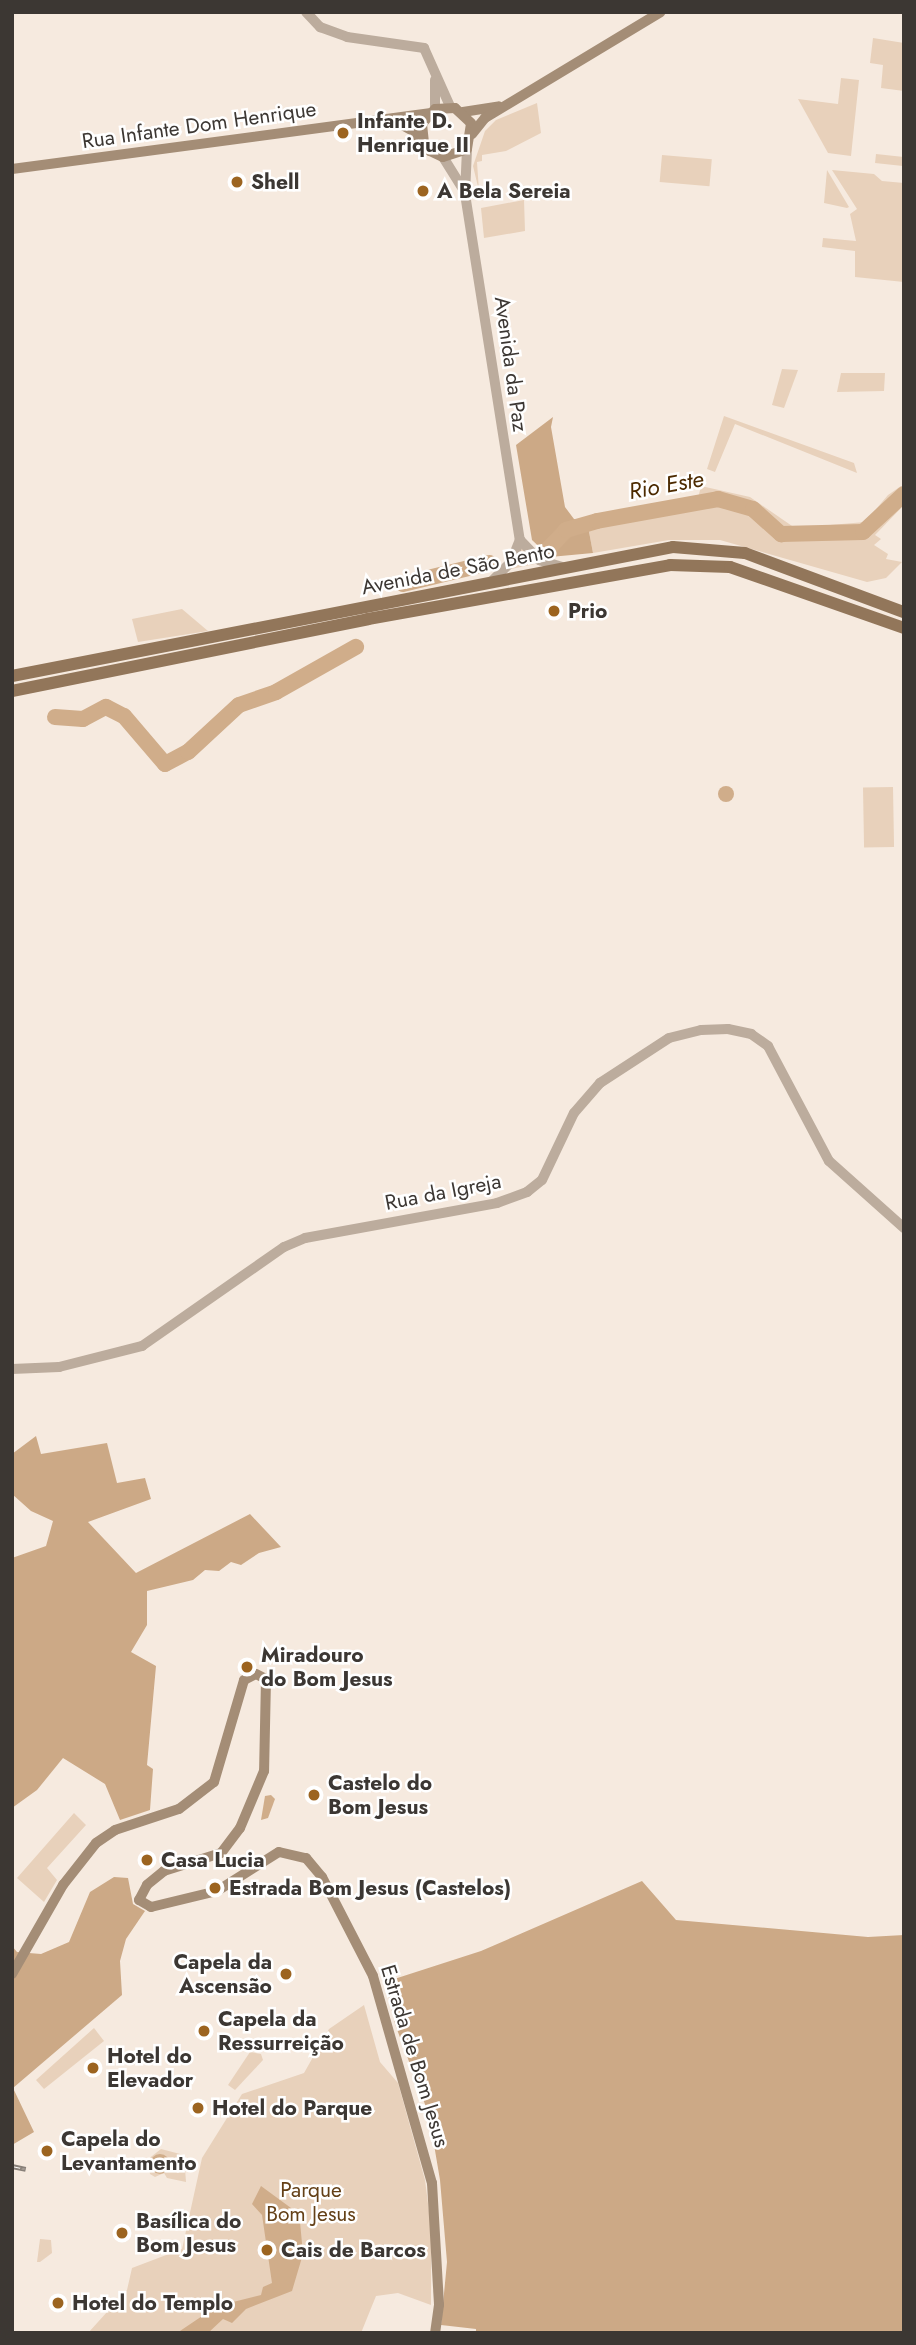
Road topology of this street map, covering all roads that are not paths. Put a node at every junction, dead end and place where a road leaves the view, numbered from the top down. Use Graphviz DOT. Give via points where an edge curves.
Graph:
graph roads {
  1 [pos="306,12"];
  2 [pos="661,12"];
  3 [pos="435,76"];
  4 [pos="506,105"];
  5 [pos="450,106"];
  6 [pos="432,111"];
  7 [pos="463,112"];
  8 [pos="390,119"];
  9 [pos="472,134"];
  10 [pos="424,143"];
  11 [pos="467,149"];
  12 [pos="443,157"];
  13 [pos="12,169"];
  14 [pos="465,194"];
  15 [pos="520,540"];
  16 [pos="565,568"];
  17 [pos="491,582"];
  18 [pos="904,612"];
  19 [pos="904,628"];
  20 [pos="12,676"];
  21 [pos="12,691"];
  22 [pos="904,1228"];
  23 [pos="12,1369"];
  24 [pos="12,1974"];
  25 [pos="435,2333"];
  1 -- 3 [label="street" via="320,27 347,37 424,48"];
  2 -- 4 [label="main road" via="530,95"];
  3 -- 5 [label="street"];
  3 -- 6 [label="street"];
  4 -- 7 [label="main road"];
  4 -- 9 [label="main road" via="485,118"];
  5 -- 6 [label="main road"];
  5 -- 7 [label="main road"];
  6 -- 8 [label="main road, Rua Infante Dom Henrique"];
  6 -- 10 [label="main road" via="422,124"];
  7 -- 9 [label="main road"];
  8 -- 10 [label="main road" via="405,125"];
  8 -- 13 [label="main road, Rua Infante Dom Henrique"];
  9 -- 11 [label="main road"];
  10 -- 12 [label="main road"];
  11 -- 12 [label="main road"];
  11 -- 14 [label="street, Avenida da Paz"];
  12 -- 14 [label="street, Avenida da Paz"];
  14 -- 15 [label="street, Avenida da Paz"];
  15 -- 16 [label="street" via="539,560"];
  15 -- 17 [label="street" via="511,562"];
  16 -- 17 [label="main road, Avenida de São Bento"];
  16 -- 18 [label="main road, Avenida de São Bento" via="673,547 725,549"];
  17 -- 20 [label="main road, Avenida de São Bento"];
  19 -- 21 [label="main road, Avenida de São Bento" via="730,567 681,564 368,619"];
  22 -- 23 [label="street, Rua da Igreja" via="829,1161 768,1046 751,1034 728,1028 701,1030 669,1038 600,1083 574,1113 542,1180 527,1192 497,1203 305,1238 284,1247 142,1346 59,1367"];
  24 -- 25 [label="main road, Estrada de Bom Jesus" via="62,1885 96,1843 114,1830 179,1809 214,1782 240,1689 251,1675 265,1679 264,1771 240,1828 221,1853 164,1871 147,1885 139,1900 151,1907 217,1891 279,1852 306,1858 322,1877 373,1976 432,2183 439,2305"];
}
